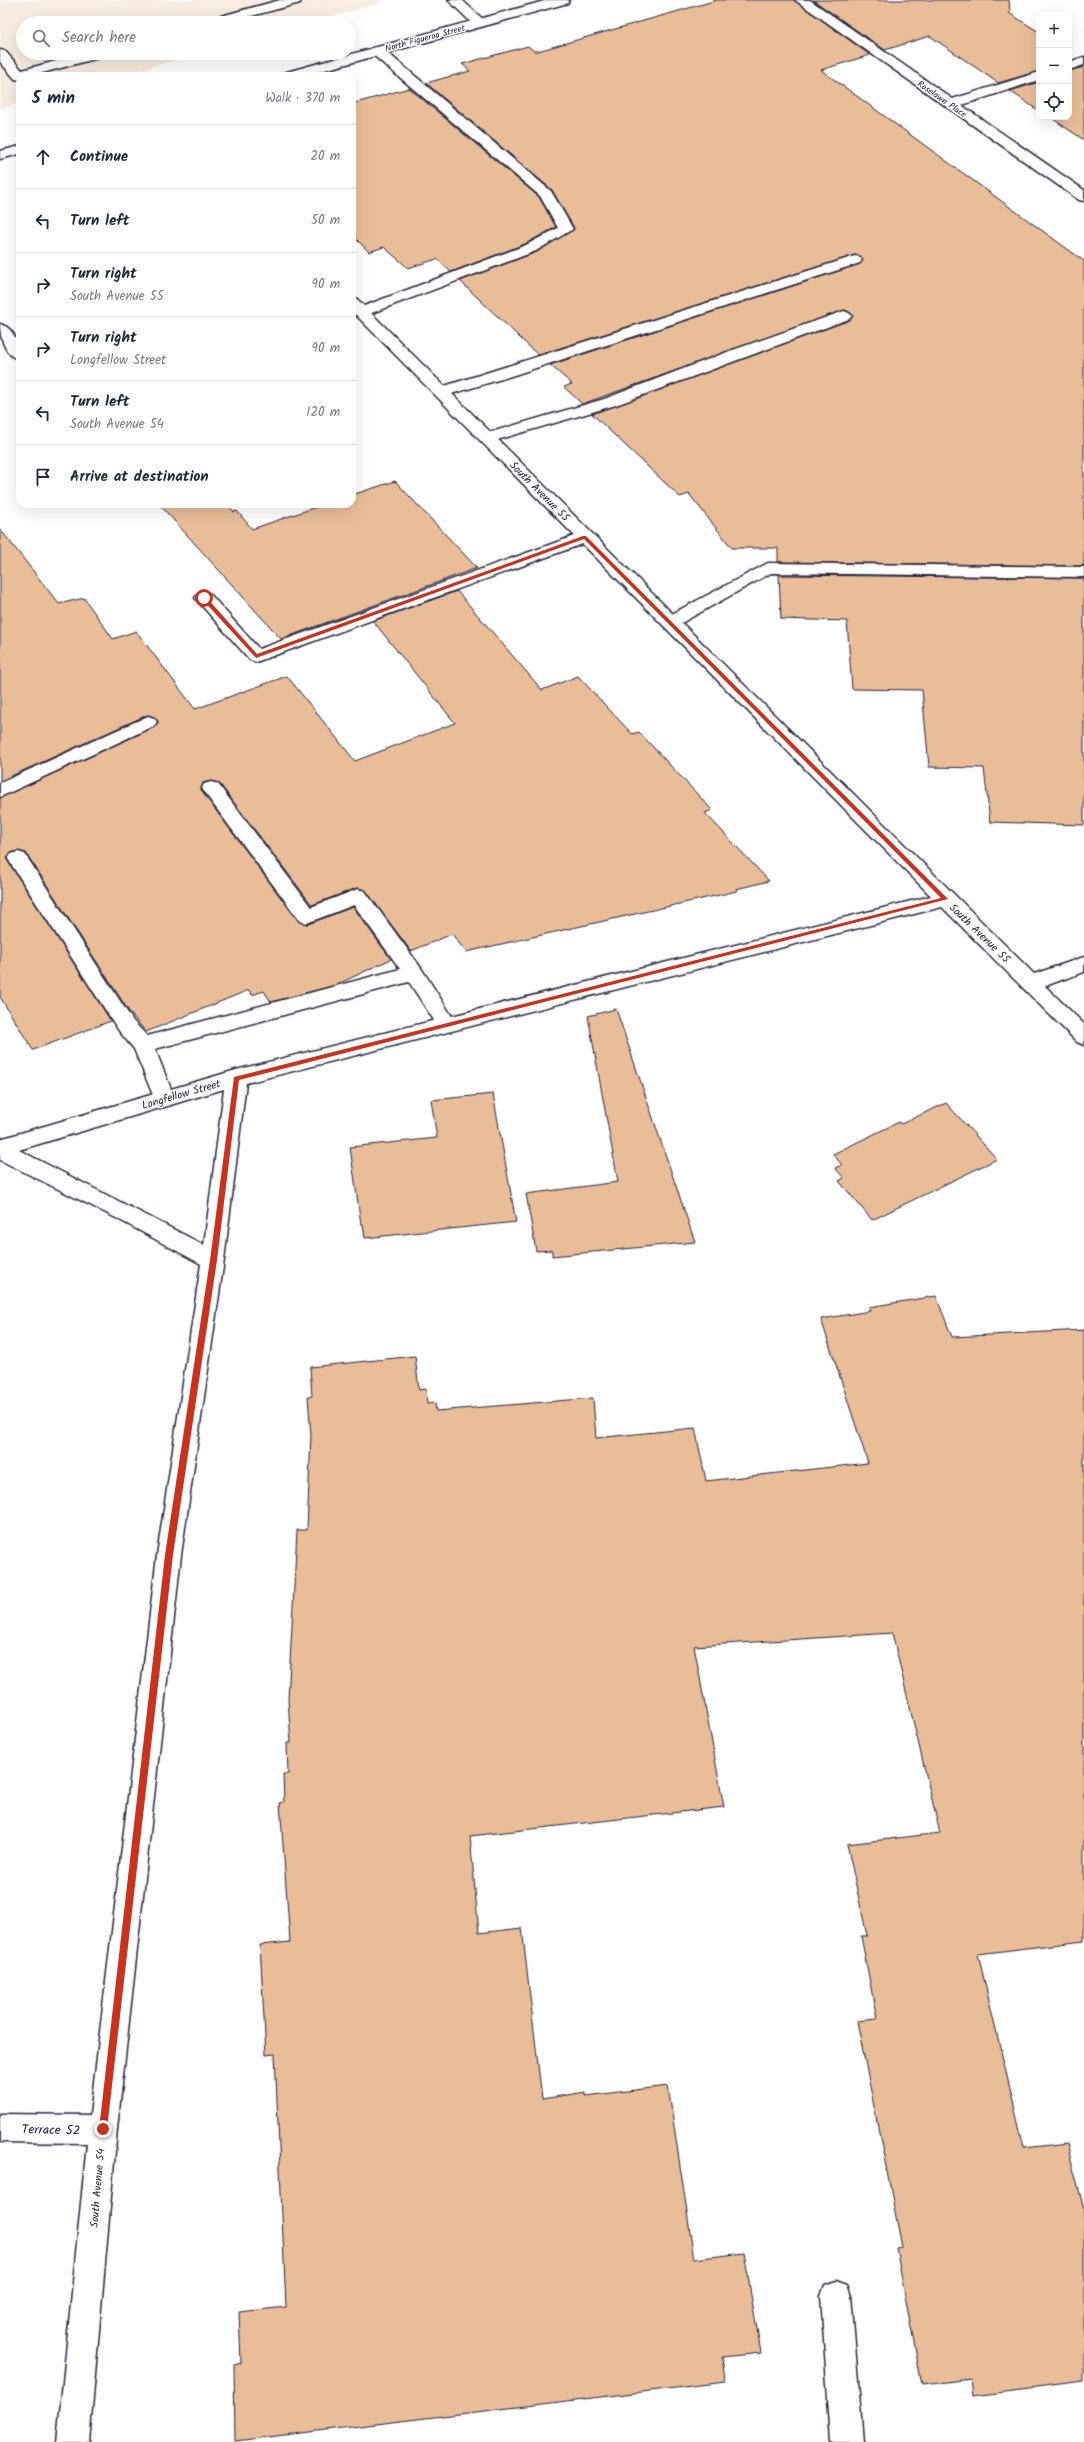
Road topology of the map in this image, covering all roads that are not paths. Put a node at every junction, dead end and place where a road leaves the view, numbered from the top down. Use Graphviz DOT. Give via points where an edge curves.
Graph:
graph roads {
  1 [pos="294,0"];
  2 [pos="454,0"];
  3 [pos="563,0"];
  4 [pos="801,0"];
  5 [pos="236,16"];
  6 [pos="480,23"];
  7 [pos="377,51"];
  8 [pos="0,54"];
  9 [pos="356,57"];
  10 [pos="76,60"];
  11 [pos="345,60"];
  12 [pos="1084,61"];
  13 [pos="1072,65"];
  14 [pos="16,72"];
  15 [pos="34,72"];
  16 [pos="302,72"];
  17 [pos="1036,77"];
  18 [pos="951,104"];
  19 [pos="16,151"];
  20 [pos="0,155"];
  21 [pos="1084,197"];
  22 [pos="855,260"];
  23 [pos="357,307"];
  24 [pos="844,316"];
  25 [pos="9,333"];
  26 [pos="16,346"];
  27 [pos="441,392"];
  28 [pos="487,438"];
  29 [pos="585,537"];
  30 [pos="1084,572"];
  31 [pos="204,598"];
  32 [pos="670,622"];
  33 [pos="148,722"];
  34 [pos="211,788"];
  35 [pos="0,791"];
  36 [pos="18,859"];
  37 [pos="945,899"];
  38 [pos="1084,964"];
  39 [pos="414,973"];
  40 [pos="1031,983"];
  41 [pos="446,1024"];
  42 [pos="1084,1036"];
  43 [pos="142,1045"];
  44 [pos="236,1078"];
  45 [pos="164,1099"];
  46 [pos="0,1149"];
  47 [pos="214,1260"];
  48 [pos="0,2128"];
  49 [pos="103,2129"];
  50 [pos="836,2296"];
  51 [pos="73,2442"];
  52 [pos="847,2442"];
  1 -- 5 [label="street"];
  2 -- 6 [label="street"];
  3 -- 6 [label="street, North Figueroa Street"];
  4 -- 18 [label="street, Roselawn Place"];
  6 -- 7 [label="street, North Figueroa Street"];
  7 -- 9 [label="street, North Figueroa Street"];
  7 -- 23 [label="street" via="546,194 566,229 531,248"];
  8 -- 14 [label="street"];
  10 -- 15 [label="street"];
  11 -- 16 [label="street, North Figueroa Street"];
  12 -- 13 [label="street"];
  17 -- 18 [label="street"];
  18 -- 21 [label="street, Roselawn Place"];
  19 -- 20 [label="street"];
  22 -- 27 [label="street"];
  23 -- 27 [label="street, South Avenue 55"];
  24 -- 28 [label="street" via="610,402"];
  25 -- 26 [label="street"];
  27 -- 28 [label="street, South Avenue 55"];
  28 -- 29 [label="street, South Avenue 55"];
  29 -- 31 [label="street" via="256,656"];
  29 -- 32 [label="street, South Avenue 55"];
  30 -- 32 [label="street" via="768,568"];
  32 -- 37 [label="street, South Avenue 55"];
  33 -- 35 [label="street"];
  34 -- 39 [label="street" via="307,916 358,896"];
  36 -- 43 [label="street" via="126,1026"];
  37 -- 40 [label="street, South Avenue 55"];
  37 -- 41 [label="street, Longfellow Street"];
  38 -- 40 [label="street"];
  39 -- 41 [label="street"];
  39 -- 43 [label="street"];
  40 -- 42 [label="street, South Avenue 55"];
  41 -- 44 [label="street, Longfellow Street"];
  43 -- 45 [label="street"];
  44 -- 45 [label="street, Longfellow Street"];
  44 -- 47 [label="street, South Avenue 54"];
  45 -- 46 [label="street, Longfellow Street"];
  46 -- 47 [label="street"];
  47 -- 49 [label="street, South Avenue 54" via="169,1555"];
  48 -- 49 [label="street, Terrace 52"];
  49 -- 51 [label="street, South Avenue 54"];
  50 -- 52 [label="street"];
}
